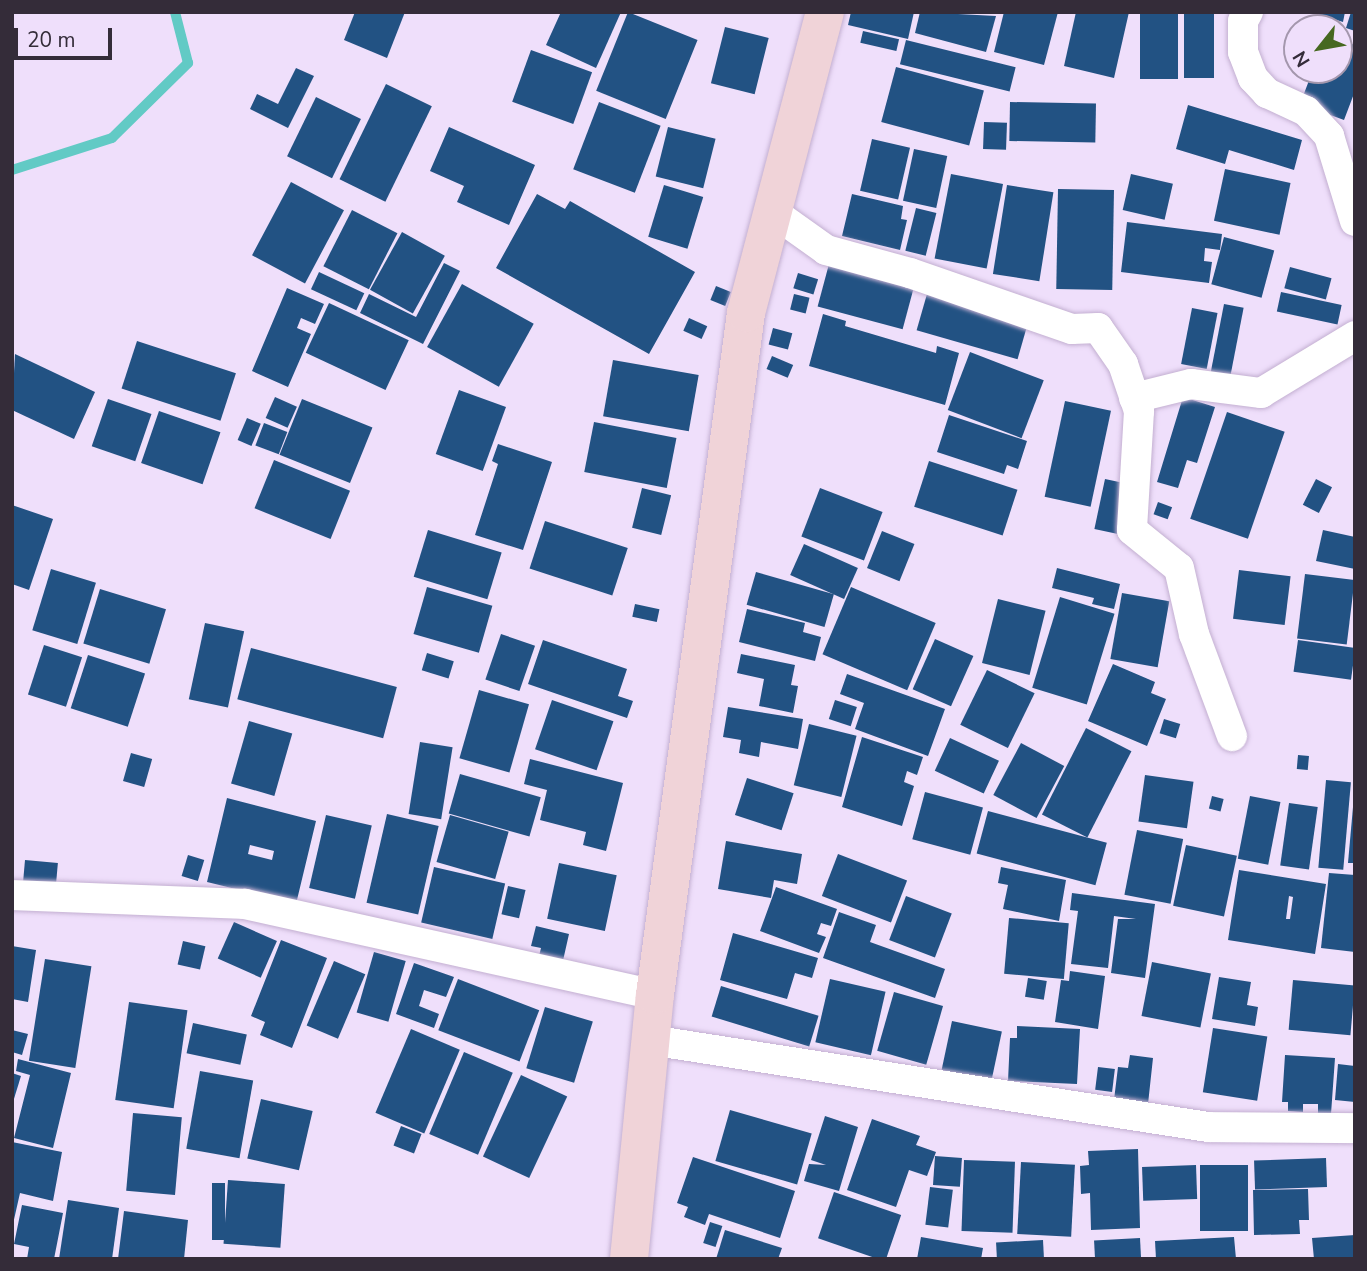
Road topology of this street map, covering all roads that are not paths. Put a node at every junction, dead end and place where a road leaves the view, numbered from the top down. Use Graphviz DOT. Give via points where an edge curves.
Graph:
graph roads {
  1 [pos="825,12"];
  2 [pos="1248,12"];
  3 [pos="770,210"];
  4 [pos="1355,221"];
  5 [pos="1355,336"];
  6 [pos="1134,398"];
  7 [pos="1232,736"];
  8 [pos="12,895"];
  9 [pos="655,995"];
  10 [pos="650,1040"];
  11 [pos="1355,1128"];
  12 [pos="629,1259"];
  1 -- 3 [label="street"];
  2 -- 4 [label="street" via="1243,21 1243,52 1253,78 1267,93 1306,111 1329,136"];
  3 -- 6 [label="street" via="826,250 910,273 1072,329 1098,328 1123,364"];
  3 -- 9 [label="street" via="746,313"];
  5 -- 6 [label="street" via="1261,393 1191,384"];
  6 -- 7 [label="street" via="1139,423 1132,530 1179,568 1194,634"];
  8 -- 9 [label="street" via="245,904"];
  9 -- 10 [label="street"];
  10 -- 11 [label="street" via="1208,1127"];
  10 -- 12 [label="street"];
}
